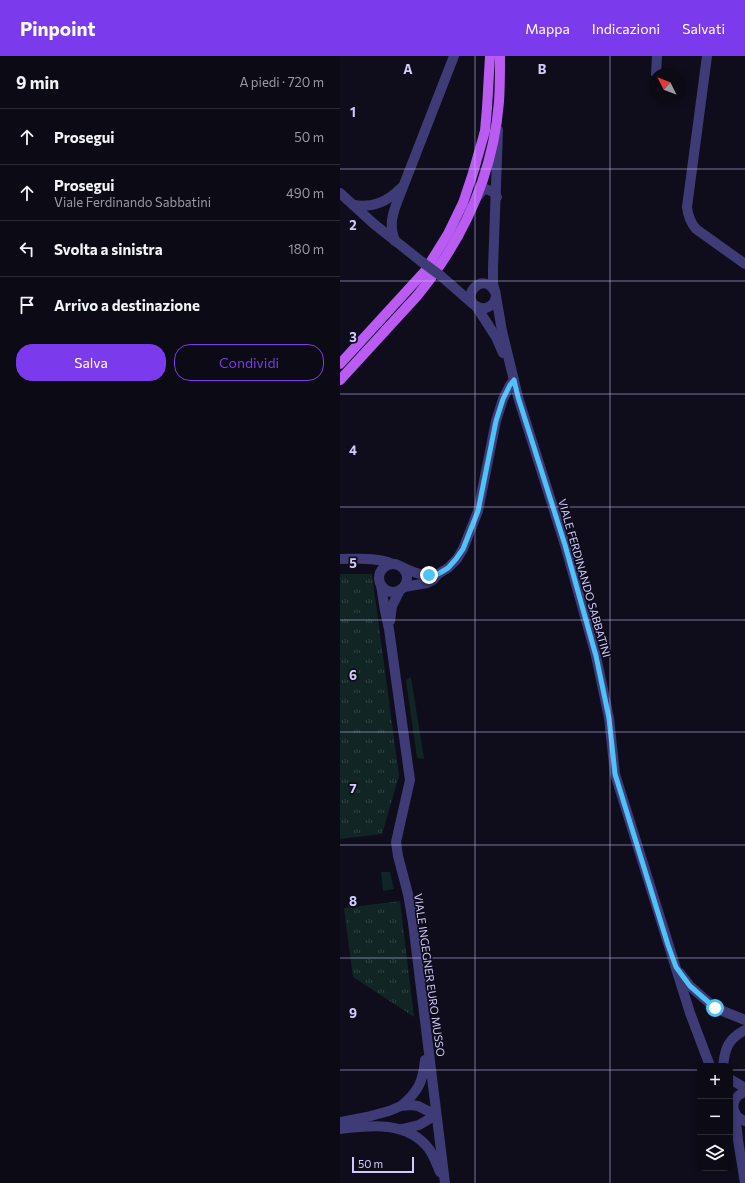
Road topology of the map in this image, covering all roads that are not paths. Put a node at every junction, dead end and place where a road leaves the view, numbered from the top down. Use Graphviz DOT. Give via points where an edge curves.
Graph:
graph roads {
  1 [pos="454,56"];
  2 [pos="490,56"];
  3 [pos="500,56"];
  4 [pos="657,56"];
  5 [pos="707,56"];
  6 [pos="656,68"];
  7 [pos="499,102"];
  8 [pos="402,186"];
  9 [pos="340,193"];
  10 [pos="477,197"];
  11 [pos="497,197"];
  12 [pos="353,205"];
  13 [pos="395,241"];
  14 [pos="745,264"];
  15 [pos="493,268"];
  16 [pos="441,276"];
  17 [pos="478,285"];
  18 [pos="495,294"];
  19 [pos="474,305"];
  20 [pos="340,364"];
  21 [pos="513,377"];
  22 [pos="340,380"];
  23 [pos="340,559"];
  24 [pos="360,559"];
  25 [pos="398,565"];
  26 [pos="438,574"];
  27 [pos="380,580"];
  28 [pos="402,588"];
  29 [pos="389,629"];
  30 [pos="676,967"];
  31 [pos="745,1020"];
  32 [pos="745,1030"];
  33 [pos="427,1044"];
  34 [pos="701,1044"];
  35 [pos="709,1063"];
  36 [pos="715,1063"];
  37 [pos="724,1063"];
  38 [pos="733,1081"];
  39 [pos="745,1088"];
  40 [pos="745,1092"];
  41 [pos="733,1105"];
  42 [pos="401,1106"];
  43 [pos="436,1115"];
  44 [pos="745,1121"];
  45 [pos="340,1122"];
  46 [pos="340,1129"];
  47 [pos="402,1129"];
  48 [pos="444,1183"];
  49 [pos="745,1183"];
  1 -- 8 [label="street"];
  2 -- 20 [label="main road" via="483,138 463,203 448,234 424,270"];
  3 -- 7 [label="main road"];
  4 -- 6 [label="street"];
  5 -- 14 [label="street" via="687,206 688,215 690,223 696,229"];
  7 -- 10 [label="main road" via="486,171"];
  7 -- 11 [label="street"];
  8 -- 12 [label="street" via="394,195 378,204"];
  8 -- 13 [label="street" via="392,217"];
  9 -- 12 [label="street"];
  10 -- 11 [label="street" via="486,189"];
  10 -- 22 [label="main road" via="458,238 429,281"];
  11 -- 15 [label="street"];
  12 -- 13 [label="street"];
  13 -- 16 [label="street, bridge"];
  15 -- 17 [label="street" via="486,280"];
  15 -- 18 [label="street"];
  16 -- 17 [label="street" via="466,286"];
  16 -- 19 [label="street"];
  17 -- 18 [label="street" via="487,284"];
  17 -- 19 [label="street" via="471,292"];
  18 -- 19 [label="street" via="493,304 487,308"];
  18 -- 21 [label="street"];
  19 -- 21 [label="street" via="496,337"];
  21 -- 26 [label="street" via="496,421 478,511 460,554 448,568"];
  21 -- 30 [label="street, VIALE FERDINANDO SABBATINI" via="596,656 609,718 615,774"];
  23 -- 24 [label="street"];
  24 -- 25 [label="street" via="375,559"];
  24 -- 27 [label="street" via="376,568"];
  25 -- 26 [label="street" via="423,575"];
  25 -- 27 [label="street" via="383,568"];
  25 -- 28 [label="street" via="405,570 407,579"];
  26 -- 28 [label="street" via="427,583"];
  27 -- 28 [label="street" via="388,591"];
  27 -- 29 [label="street"];
  28 -- 29 [label="street" via="392,606"];
  29 -- 33 [label="street, VIALE INGEGNER EURO MUSSO" via="410,780 396,842 413,923"];
  30 -- 31 [label="street" via="690,986 715,1008"];
  30 -- 34 [label="street, VIALE FERDINANDO SABBATINI"];
  32 -- 37 [label="street" via="727,1045"];
  33 -- 42 [label="street" via="424,1073 419,1085 412,1097"];
  33 -- 43 [label="street, VIALE INGEGNER EURO MUSSO"];
  34 -- 35 [label="street"];
  34 -- 36 [label="street"];
  38 -- 39 [label="street"];
  40 -- 41 [label="street" via="737,1097"];
  41 -- 44 [label="street" via="740,1119"];
  41 -- 49 [label="street"];
  42 -- 43 [label="street" via="418,1106"];
  42 -- 45 [label="street" via="367,1117"];
  43 -- 47 [label="street" via="419,1125"];
  43 -- 48 [label="street, VIALE INGEGNER EURO MUSSO"];
  46 -- 47 [label="street"];
  47 -- 48 [label="street" via="422,1140 431,1151"];
}
